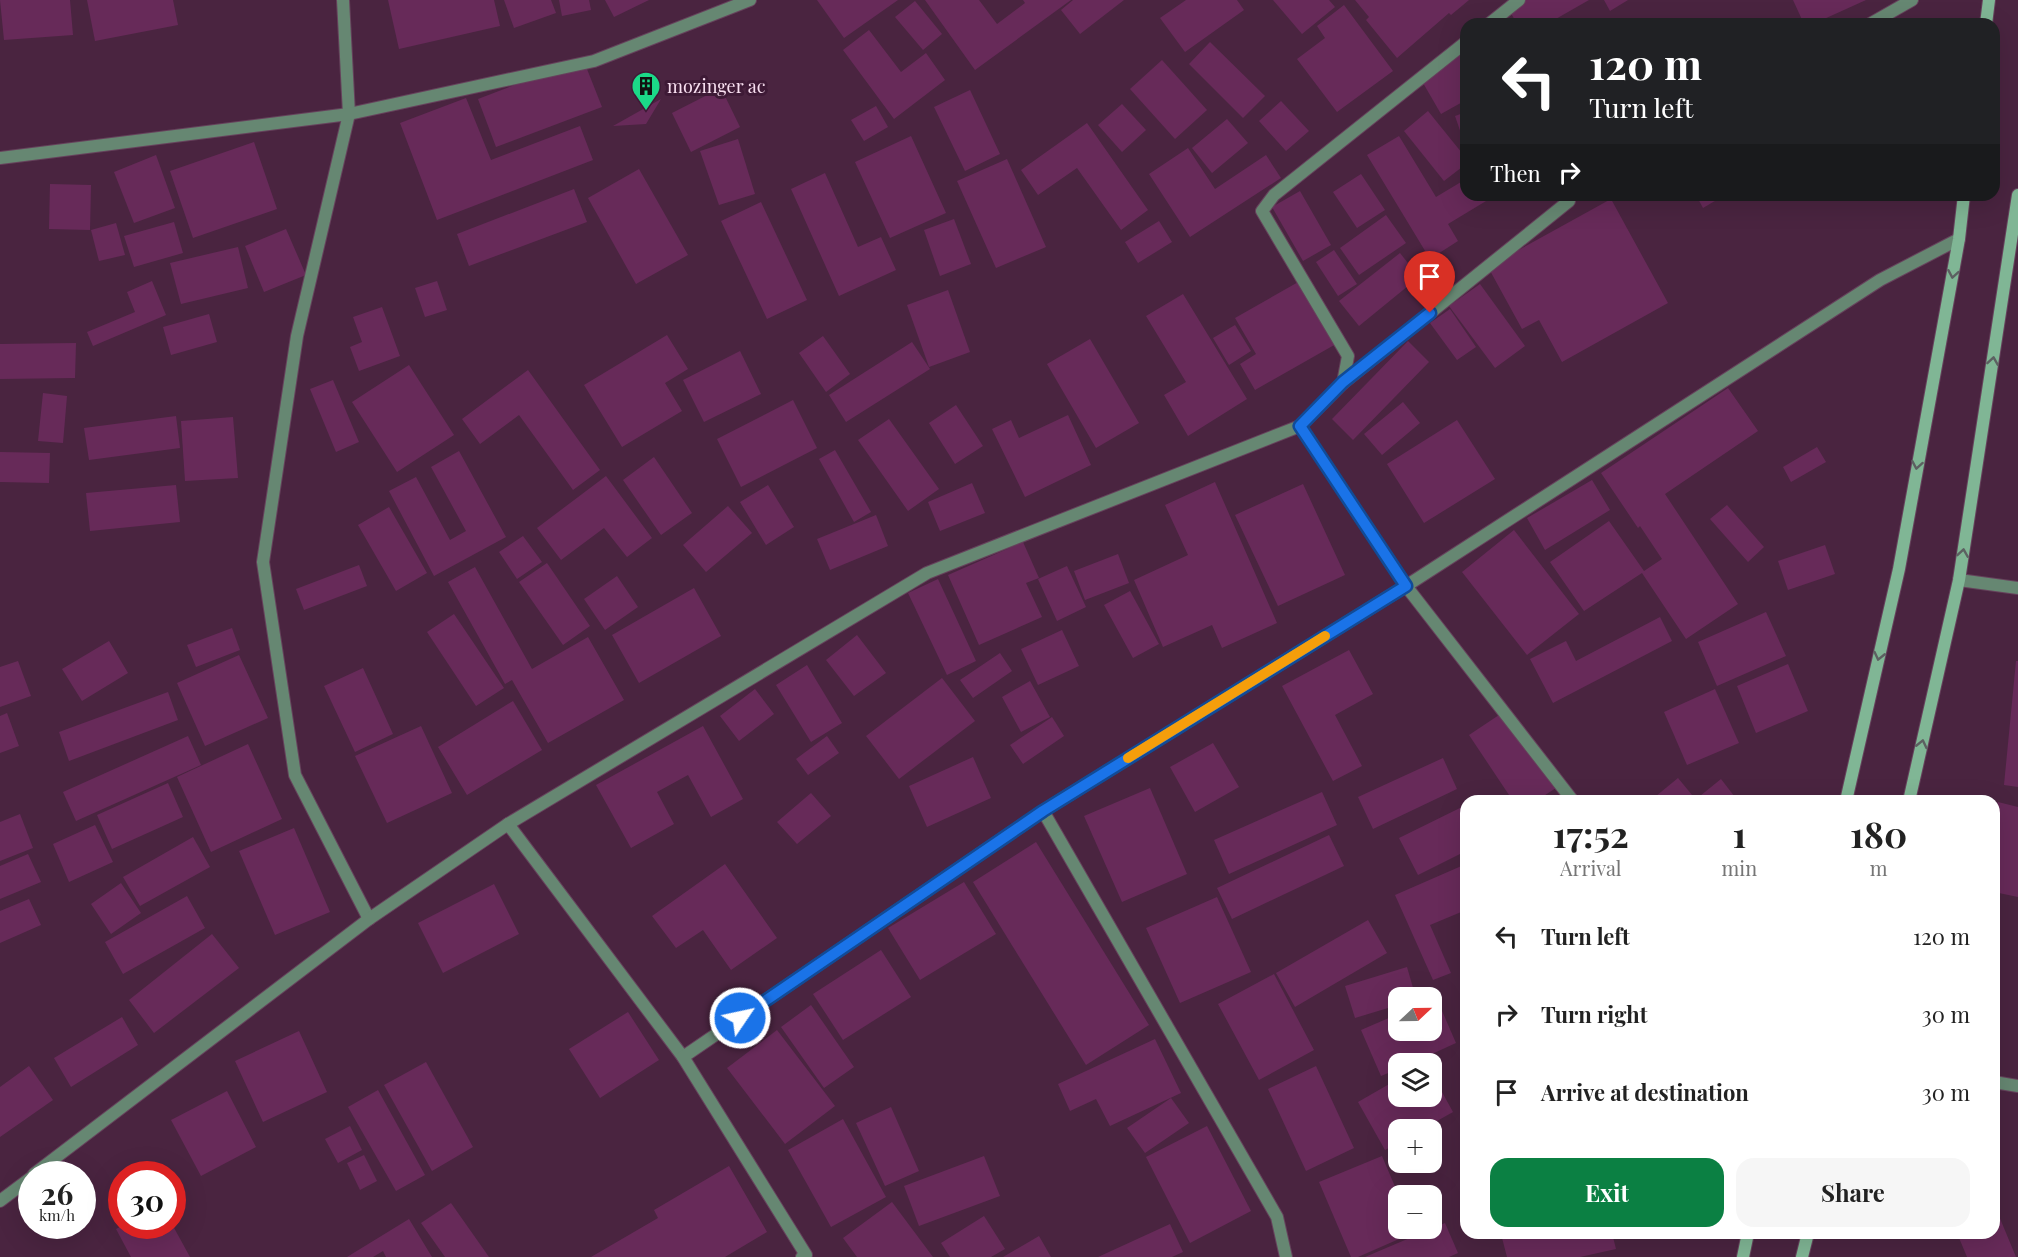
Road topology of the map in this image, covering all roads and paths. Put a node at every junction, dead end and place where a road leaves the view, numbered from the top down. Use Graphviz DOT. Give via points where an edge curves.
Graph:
graph roads {
  1 [pos="344,0"];
  2 [pos="750,0"];
  3 [pos="1519,0"];
  4 [pos="1912,0"];
  5 [pos="1989,0"];
  6 [pos="1496,18"];
  7 [pos="1880,18"];
  8 [pos="1987,18"];
  9 [pos="1460,47"];
  10 [pos="349,114"];
  11 [pos="0,158"];
  12 [pos="2018,195"];
  13 [pos="1569,201"];
  14 [pos="1963,201"];
  15 [pos="1959,239"];
  16 [pos="1343,382"];
  17 [pos="1300,426"];
  18 [pos="1959,580"];
  19 [pos="1406,586"];
  20 [pos="2018,588"];
  21 [pos="1568,795"];
  22 [pos="1847,795"];
  23 [pos="1911,795"];
  24 [pos="1043,811"];
  25 [pos="508,824"];
  26 [pos="369,919"];
  27 [pos="683,1057"];
  28 [pos="2000,1083"];
  29 [pos="2018,1086"];
  30 [pos="53,1161"];
  31 [pos="18,1187"];
  32 [pos="0,1201"];
  33 [pos="1747,1239"];
  34 [pos="1806,1239"];
  35 [pos="805,1256"];
  36 [pos="1286,1257"];
  37 [pos="1743,1257"];
  38 [pos="1802,1257"];
  1 -- 10 [label="street"];
  2 -- 10 [label="street" via="594,61"];
  3 -- 6 [label="street"];
  4 -- 7 [label="street"];
  5 -- 8 [label="main road"];
  9 -- 16 [label="street" via="1274,195 1262,211 1348,356"];
  10 -- 11 [label="street"];
  10 -- 26 [label="street" via="297,336 263,562 296,775"];
  18 -- 12 [label="main road, one-way"];
  13 -- 16 [label="street"];
  14 -- 15 [label="main road"];
  15 -- 19 [label="street" via="1880,280"];
  15 -- 22 [label="main road, one-way" via="1899,569"];
  16 -- 17 [label="street"];
  17 -- 19 [label="street"];
  17 -- 25 [label="street" via="927,573"];
  18 -- 20 [label="street"];
  23 -- 18 [label="main road, one-way"];
  19 -- 21 [label="street"];
  19 -- 24 [label="street"];
  24 -- 27 [label="street"];
  24 -- 36 [label="street" via="1277,1217"];
  25 -- 26 [label="street"];
  25 -- 27 [label="street"];
  26 -- 30 [label="street"];
  27 -- 35 [label="street"];
  28 -- 29 [label="street"];
  31 -- 32 [label="street"];
  33 -- 37 [label="main road"];
  34 -- 38 [label="main road"];
}
